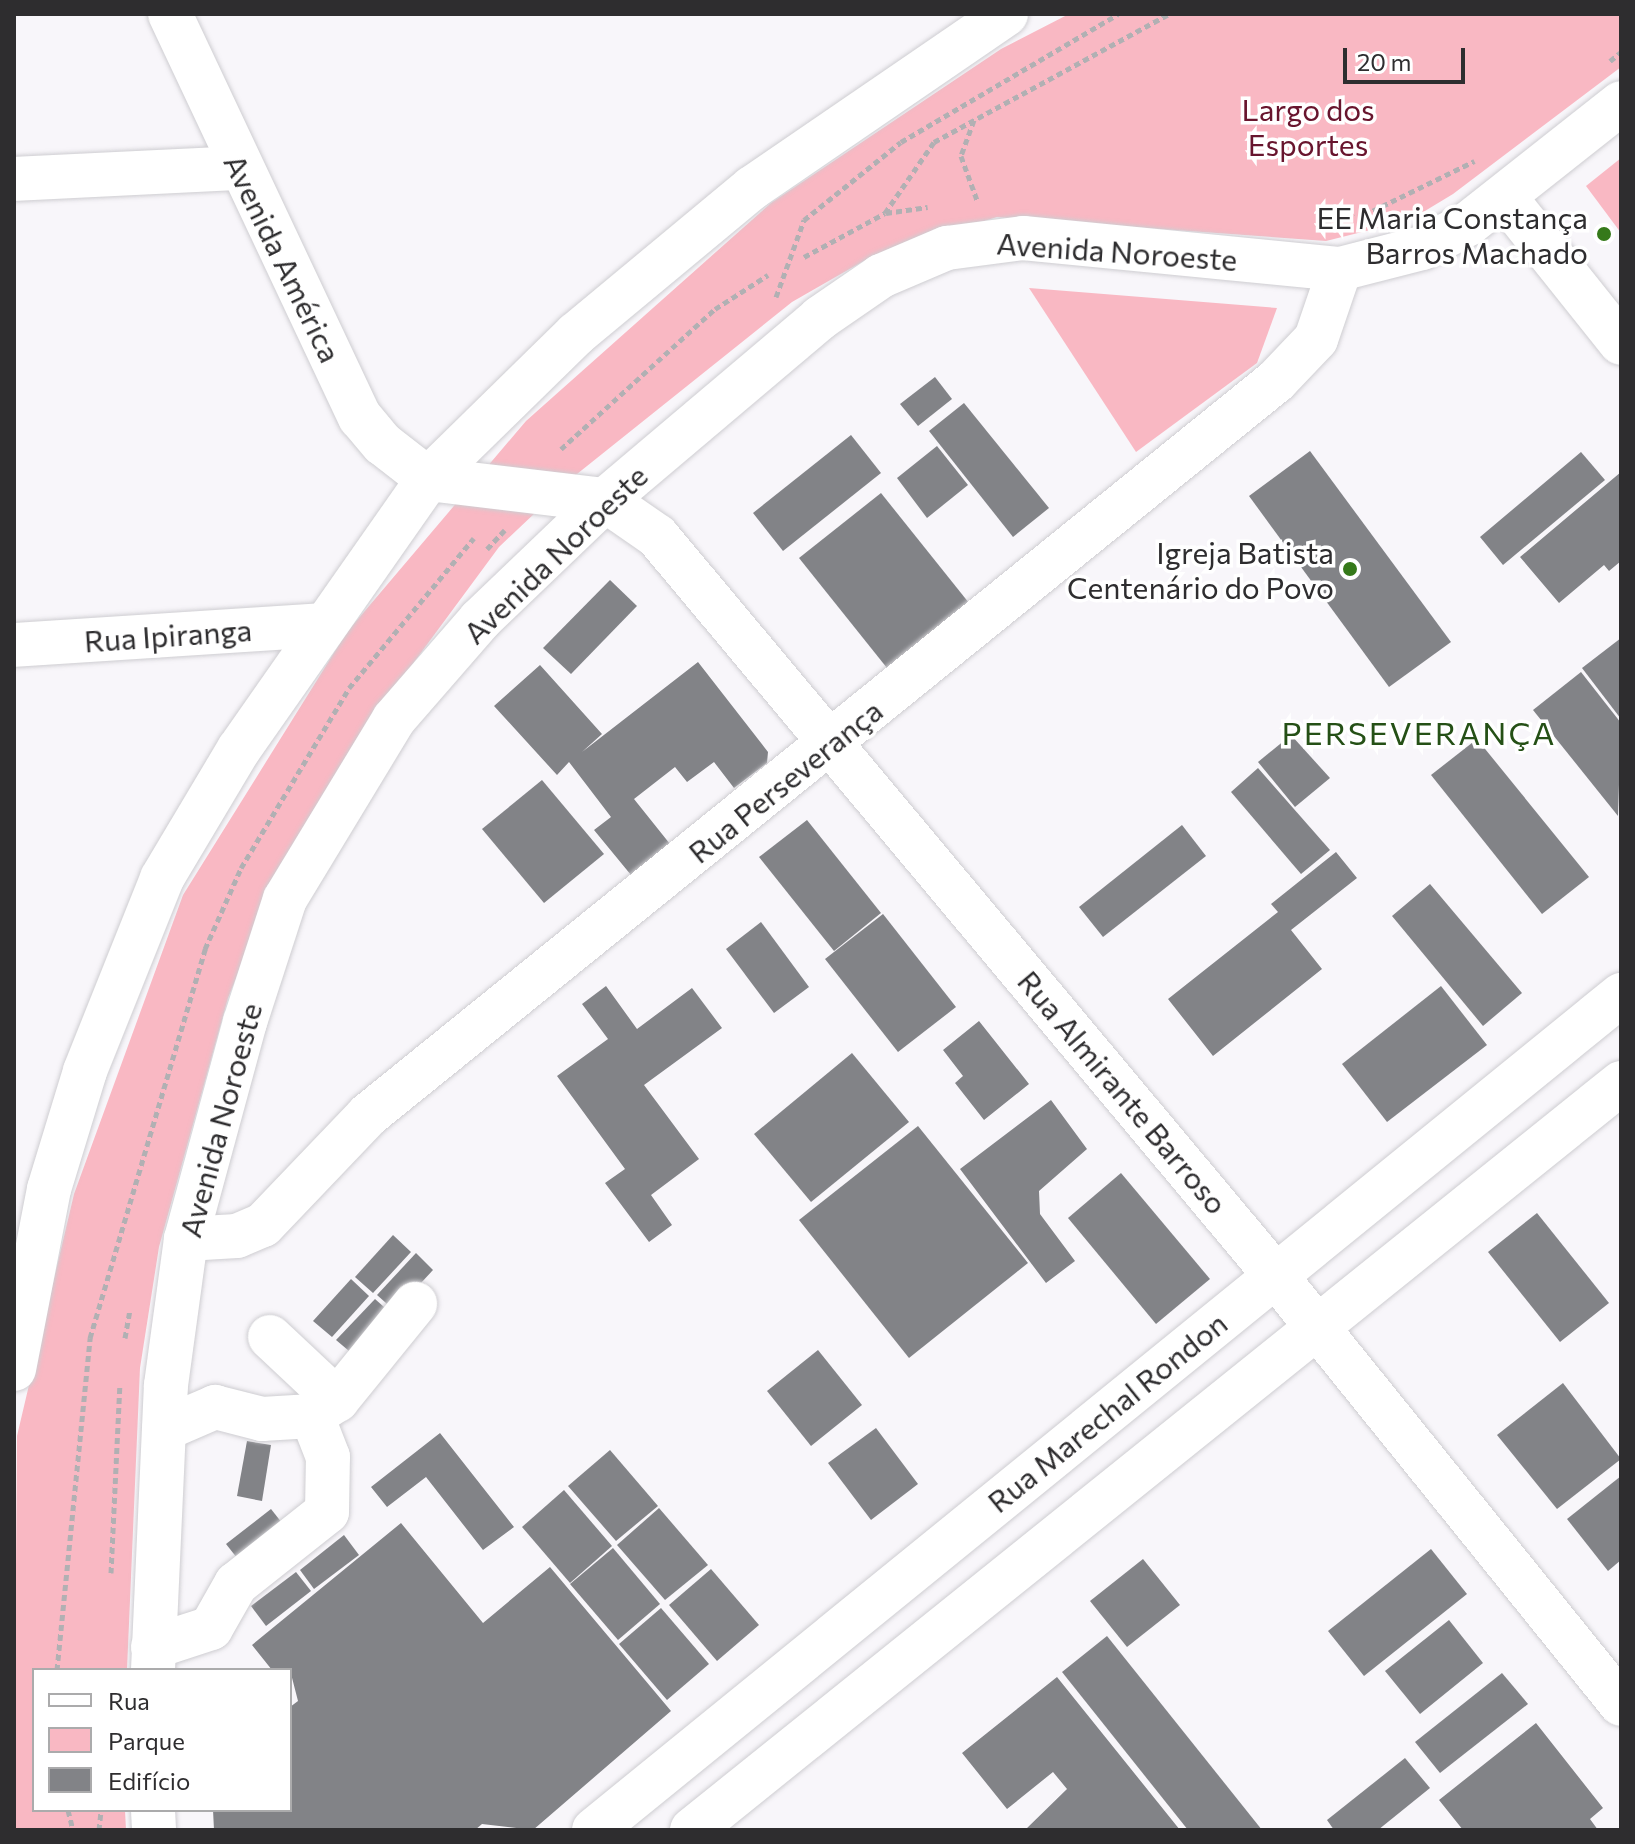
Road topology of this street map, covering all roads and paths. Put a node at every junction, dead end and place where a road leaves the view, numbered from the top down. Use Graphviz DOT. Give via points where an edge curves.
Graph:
graph roads {
  1 [pos="170,14"];
  2 [pos="1006,14"];
  3 [pos="1169,14"];
  4 [pos="1621,103"];
  5 [pos="974,119"];
  6 [pos="240,168"];
  7 [pos="14,179"];
  8 [pos="1506,199"];
  9 [pos="967,201"];
  10 [pos="940,205"];
  11 [pos="885,213"];
  12 [pos="804,257"];
  13 [pos="1340,269"];
  14 [pos="768,275"];
  15 [pos="1621,343"];
  16 [pos="561,449"];
  17 [pos="428,479"];
  18 [pos="605,500"];
  19 [pos="322,625"];
  20 [pos="14,645"];
  21 [pos="834,742"];
  22 [pos="1621,995"];
  23 [pos="1621,1083"];
  24 [pos="186,1239"];
  25 [pos="1275,1275"];
  26 [pos="415,1304"];
  27 [pos="21,1305"];
  28 [pos="1315,1328"];
  29 [pos="270,1337"];
  30 [pos="14,1369"];
  31 [pos="325,1408"];
  32 [pos="164,1429"];
  33 [pos="153,1658"];
  34 [pos="1621,1704"];
  35 [pos="594,1830"];
  36 [pos="692,1830"];
  1 -- 6 [label="street, Avenida América"];
  2 -- 17 [label="street" via="752,188 576,334"];
  3 -- 5 [label="path"];
  4 -- 8 [label="street, Avenida Noroeste"];
  5 -- 9 [label="path" via="961,156 981,199"];
  5 -- 11 [label="path" via="934,142"];
  6 -- 7 [label="street"];
  6 -- 17 [label="street, Avenida América" via="360,417"];
  8 -- 13 [label="street, Avenida Noroeste" via="1422,248"];
  8 -- 15 [label="street"];
  10 -- 11 [label="path"];
  11 -- 12 [label="path"];
  13 -- 18 [label="street, Avenida Noroeste" via="1023,238 947,248 881,276 820,318"];
  13 -- 21 [label="street, Rua Perseverança" via="1316,339 1276,381"];
  14 -- 16 [label="path" via="715,309"];
  17 -- 18 [label="street"];
  17 -- 19 [label="street"];
  18 -- 21 [label="street, Rua Almirante Barroso" via="657,536"];
  18 -- 24 [label="street, Avenida Noroeste" via="480,620 394,719 285,899"];
  19 -- 20 [label="street, Rua Ipiranga"];
  19 -- 27 [label="street" via="162,878 85,1071"];
  21 -- 24 [label="street, Rua Perseverança" via="368,1115 263,1225 237,1236"];
  21 -- 25 [label="street, Rua Almirante Barroso"];
  22 -- 25 [label="street, Rua Marechal Rondon"];
  23 -- 28 [label="street"];
  24 -- 32 [label="street, Avenida Noroeste"];
  25 -- 28 [label="street, Rua Almirante Barroso"];
  25 -- 35 [label="street, Rua Marechal Rondon"];
  26 -- 31 [label="street"];
  27 -- 30 [label="street"];
  28 -- 34 [label="street, Rua Almirante Barroso"];
  28 -- 36 [label="street"];
  29 -- 31 [label="street"];
  31 -- 32 [label="street" via="262,1419 215,1407"];
  31 -- 33 [label="street" via="327,1512 236,1584 211,1628"];
  32 -- 33 [label="street, Avenida Noroeste"];
}
